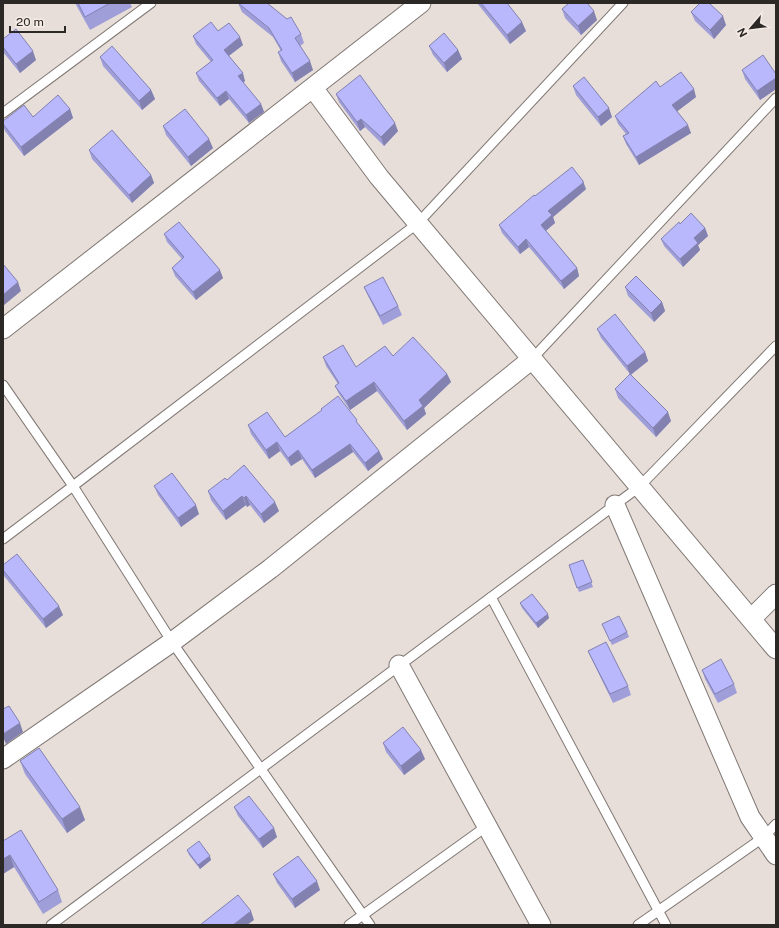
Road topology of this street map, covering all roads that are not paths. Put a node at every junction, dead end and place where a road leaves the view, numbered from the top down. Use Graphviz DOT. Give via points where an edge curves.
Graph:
graph roads {
  1 [pos="152,3"];
  2 [pos="421,3"];
  3 [pos="623,3"];
  4 [pos="313,88"];
  5 [pos="776,98"];
  6 [pos="5,108"];
  7 [pos="418,223"];
  8 [pos="3,330"];
  9 [pos="776,346"];
  10 [pos="532,358"];
  11 [pos="3,385"];
  12 [pos="73,486"];
  13 [pos="639,487"];
  14 [pos="615,505"];
  15 [pos="3,538"];
  16 [pos="776,594"];
  17 [pos="492,597"];
  18 [pos="751,619"];
  19 [pos="172,642"];
  20 [pos="776,649"];
  21 [pos="400,665"];
  22 [pos="3,759"];
  23 [pos="260,769"];
  24 [pos="487,826"];
  25 [pos="770,831"];
  26 [pos="776,855"];
  27 [pos="659,910"];
  28 [pos="363,915"];
  29 [pos="51,925"];
  30 [pos="349,925"];
  31 [pos="370,925"];
  32 [pos="541,925"];
  33 [pos="638,925"];
  34 [pos="666,925"];
  1 -- 6 [label="lane"];
  2 -- 4 [label="street"];
  3 -- 7 [label="lane"];
  4 -- 7 [label="street" via="379,177"];
  4 -- 8 [label="street"];
  5 -- 10 [label="lane"];
  7 -- 10 [label="street"];
  7 -- 12 [label="lane"];
  9 -- 13 [label="lane"];
  10 -- 13 [label="street"];
  10 -- 19 [label="street" via="270,569"];
  11 -- 12 [label="lane"];
  12 -- 15 [label="lane"];
  12 -- 19 [label="lane"];
  13 -- 14 [label="lane"];
  13 -- 18 [label="street"];
  14 -- 17 [label="lane"];
  14 -- 25 [label="street" via="750,817"];
  16 -- 18 [label="street"];
  17 -- 21 [label="lane"];
  17 -- 27 [label="lane"];
  18 -- 20 [label="street"];
  19 -- 22 [label="street"];
  19 -- 23 [label="lane"];
  21 -- 23 [label="lane"];
  21 -- 24 [label="street"];
  23 -- 28 [label="lane"];
  23 -- 29 [label="lane"];
  24 -- 28 [label="lane"];
  24 -- 32 [label="street"];
  25 -- 26 [label="street"];
  25 -- 27 [label="lane"];
  27 -- 33 [label="lane"];
  27 -- 34 [label="lane"];
  28 -- 30 [label="lane"];
  28 -- 31 [label="lane"];
}
